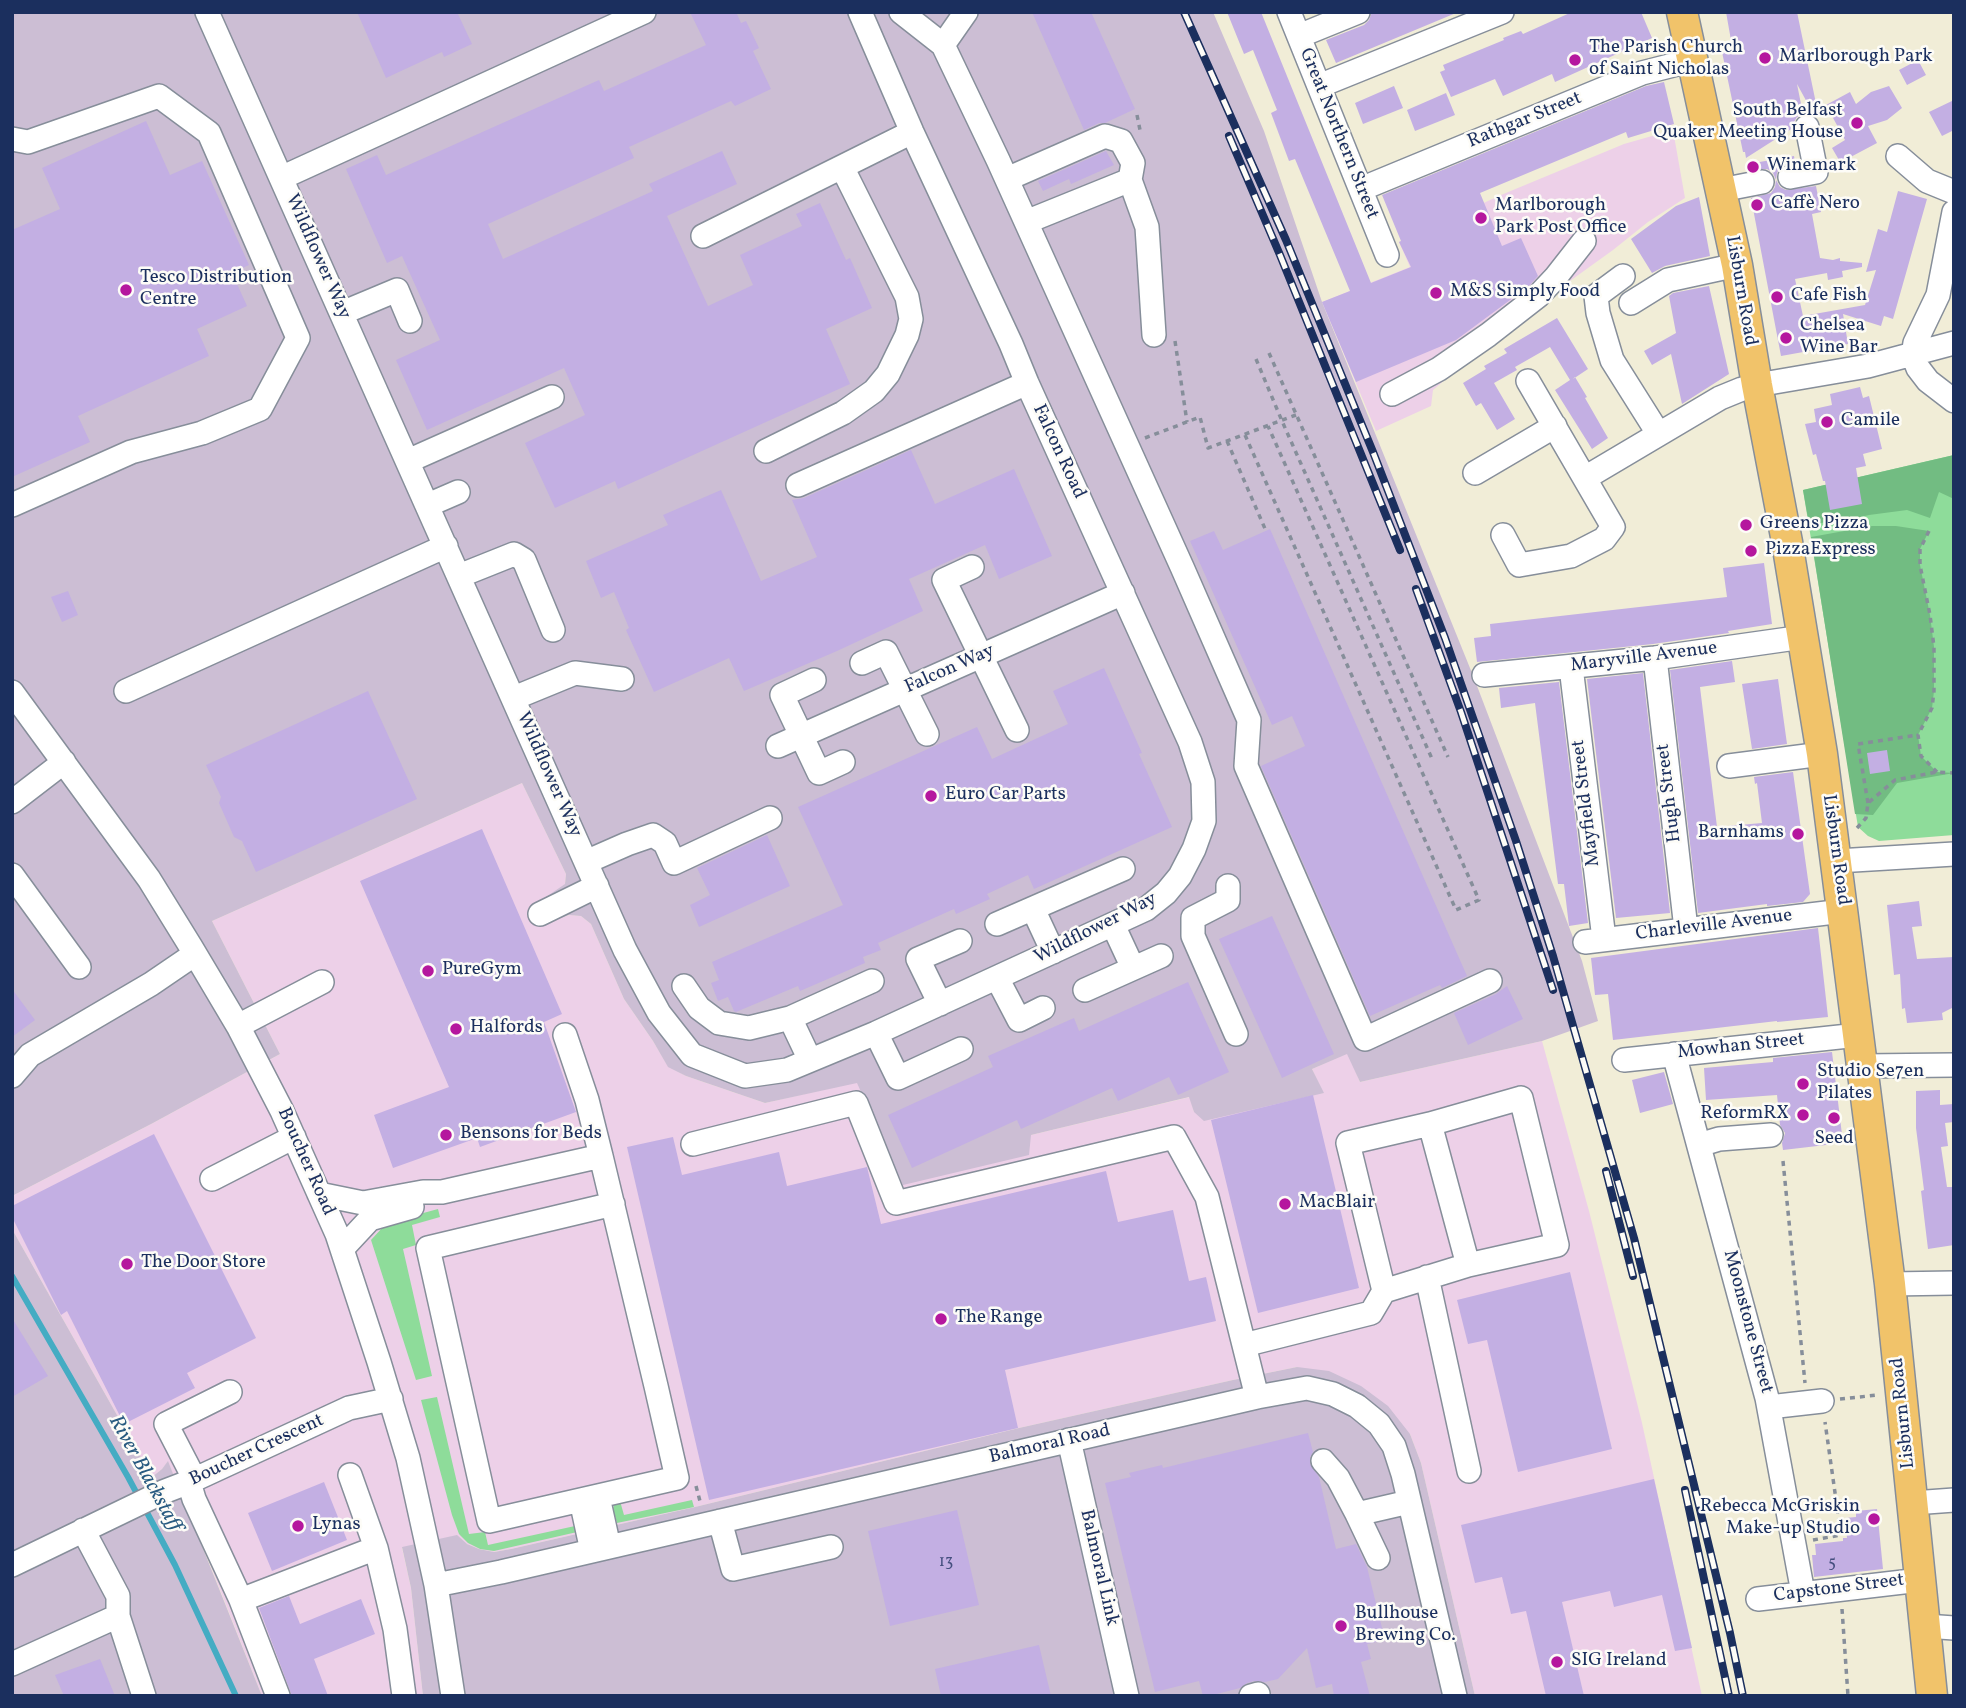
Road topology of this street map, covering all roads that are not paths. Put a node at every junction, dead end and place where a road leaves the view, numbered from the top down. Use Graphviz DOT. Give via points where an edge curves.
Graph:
graph roads {
  1 [pos="207,12"];
  2 [pos="644,12"];
  3 [pos="860,12"];
  4 [pos="901,12"];
  5 [pos="966,12"];
  6 [pos="1289,12"];
  7 [pos="1358,12"];
  8 [pos="1502,12"];
  9 [pos="1684,12"];
  10 [pos="1299,36"];
  11 [pos="943,45"];
  12 [pos="1693,60"];
  13 [pos="1319,86"];
  14 [pos="1807,127"];
  15 [pos="912,132"];
  16 [pos="12,139"];
  17 [pos="1898,156"];
  18 [pos="842,167"];
  19 [pos="1790,177"];
  20 [pos="281,178"];
  21 [pos="1007,179"];
  22 [pos="1130,180"];
  23 [pos="1762,183"];
  24 [pos="1361,189"];
  25 [pos="1721,190"];
  26 [pos="1954,192"];
  27 [pos="1954,212"];
  28 [pos="1026,222"];
  29 [pos="703,236"];
  30 [pos="1584,241"];
  31 [pos="1387,256"];
  32 [pos="1737,265"];
  33 [pos="1623,276"];
  34 [pos="1631,303"];
  35 [pos="342,313"];
  36 [pos="411,321"];
  37 [pos="1154,335"];
  38 [pos="1954,343"];
  39 [pos="1913,355"];
  40 [pos="1528,382"];
  41 [pos="1027,383"];
  42 [pos="1757,385"];
  43 [pos="1392,394"];
  44 [pos="552,397"];
  45 [pos="1954,401"];
  46 [pos="1555,426"];
  47 [pos="1658,433"];
  48 [pos="766,451"];
  49 [pos="408,461"];
  50 [pos="1475,473"];
  51 [pos="1585,478"];
  52 [pos="798,485"];
  53 [pos="458,492"];
  54 [pos="12,505"];
  55 [pos="428,505"];
  56 [pos="1503,535"];
  57 [pos="446,547"];
  58 [pos="972,567"];
  59 [pos="459,576"];
  60 [pos="1123,593"];
  61 [pos="553,630"];
  62 [pos="1803,636"];
  63 [pos="982,656"];
  64 [pos="1655,658"];
  65 [pos="862,663"];
  66 [pos="1571,667"];
  67 [pos="1484,675"];
  68 [pos="622,678"];
  69 [pos="814,680"];
  70 [pos="904,690"];
  71 [pos="126,691"];
  72 [pos="12,692"];
  73 [pos="514,698"];
  74 [pos="1017,730"];
  75 [pos="927,734"];
  76 [pos="802,736"];
  77 [pos="778,746"];
  78 [pos="1822,754"];
  79 [pos="64,762"];
  80 [pos="843,762"];
  81 [pos="1729,766"];
  82 [pos="12,802"];
  83 [pos="770,818"];
  84 [pos="1836,852"];
  85 [pos="1954,854"];
  86 [pos="586,862"];
  87 [pos="1123,870"];
  88 [pos="12,875"];
  89 [pos="597,886"];
  90 [pos="1228,886"];
  91 [pos="1166,893"];
  92 [pos="1032,909"];
  93 [pos="1843,911"];
  94 [pos="540,914"];
  95 [pos="1193,918"];
  96 [pos="997,924"];
  97 [pos="1113,925"];
  98 [pos="1686,929"];
  99 [pos="960,940"];
  100 [pos="1594,941"];
  101 [pos="1053,952"];
  102 [pos="195,954"];
  103 [pos="1161,956"];
  104 [pos="79,967"];
  105 [pos="1133,968"];
  106 [pos="997,978"];
  107 [pos="872,981"];
  108 [pos="1490,981"];
  109 [pos="322,982"];
  110 [pos="684,986"];
  111 [pos="1085,990"];
  112 [pos="940,1004"];
  113 [pos="1043,1008"];
  114 [pos="790,1018"];
  115 [pos="237,1026"];
  116 [pos="876,1033"];
  117 [pos="1236,1034"];
  118 [pos="565,1035"];
  119 [pos="1858,1035"];
  120 [pos="961,1049"];
  121 [pos="1674,1054"];
  122 [pos="810,1060"];
  123 [pos="1624,1060"];
  124 [pos="1954,1065"];
  125 [pos="1863,1066"];
  126 [pos="12,1076"];
  127 [pos="1430,1124"];
  128 [pos="1771,1135"];
  129 [pos="294,1137"];
  130 [pos="693,1144"];
  131 [pos="1699,1145"];
  132 [pos="601,1156"];
  133 [pos="212,1179"];
  134 [pos="442,1192"];
  135 [pos="319,1194"];
  136 [pos="613,1204"];
  137 [pos="342,1249"];
  138 [pos="1468,1265"];
  139 [pos="1427,1277"];
  140 [pos="1954,1283"];
  141 [pos="1890,1284"];
  142 [pos="1384,1291"];
  143 [pos="1244,1345"];
  144 [pos="230,1392"];
  145 [pos="1257,1397"];
  146 [pos="391,1399"];
  147 [pos="1815,1402"];
  148 [pos="1769,1407"];
  149 [pos="1069,1440"];
  150 [pos="1323,1461"];
  151 [pos="1469,1471"];
  152 [pos="350,1475"];
  153 [pos="192,1481"];
  154 [pos="590,1498"];
  155 [pos="1954,1500"];
  156 [pos="1409,1502"];
  157 [pos="1913,1503"];
  158 [pos="1357,1514"];
  159 [pos="720,1521"];
  160 [pos="83,1530"];
  161 [pos="376,1548"];
  162 [pos="831,1548"];
  163 [pos="600,1549"];
  164 [pos="1378,1558"];
  165 [pos="12,1565"];
  166 [pos="1920,1580"];
  167 [pos="436,1585"];
  168 [pos="1803,1594"];
  169 [pos="241,1600"];
  170 [pos="1758,1600"];
  171 [pos="118,1616"];
  172 [pos="1939,1627"];
  173 [pos="12,1664"];
  174 [pos="144,1696"];
  175 [pos="278,1696"];
  176 [pos="404,1696"];
  177 [pos="453,1696"];
  178 [pos="1127,1696"];
  179 [pos="1455,1696"];
  180 [pos="1932,1696"];
  1 -- 20 [label="street, Wildflower Way"];
  2 -- 20 [label="street"];
  3 -- 15 [label="street, Falcon Road"];
  4 -- 11 [label="street"];
  5 -- 11 [label="street"];
  6 -- 10 [label="street, Great Northern Street"];
  7 -- 10 [label="street"];
  8 -- 13 [label="street"];
  9 -- 12 [label="main road, Lisburn Road"];
  10 -- 13 [label="street, Great Northern Street"];
  11 -- 21 [label="street"];
  12 -- 24 [label="street, Rathgar Street" via="1642,73"];
  12 -- 25 [label="main road, Lisburn Road"];
  13 -- 24 [label="street, Great Northern Street"];
  14 -- 19 [label="street" via="1815,172"];
  15 -- 18 [label="street"];
  15 -- 41 [label="street, Falcon Road"];
  16 -- 54 [label="street" via="29,142 159,96 209,133 298,338 260,409 202,433 131,452"];
  17 -- 26 [label="street" via="1927,181"];
  18 -- 29 [label="street"];
  18 -- 48 [label="street" via="907,297 911,319 907,335 874,391 843,413"];
  20 -- 35 [label="street, Wildflower Way"];
  21 -- 22 [label="street" via="1105,136 1121,141 1133,163"];
  21 -- 28 [label="street"];
  22 -- 28 [label="street"];
  22 -- 37 [label="street" via="1147,227"];
  23 -- 25 [label="street"];
  24 -- 31 [label="street, Great Northern Street"];
  25 -- 32 [label="main road, Lisburn Road"];
  27 -- 39 [label="street" via="1938,295"];
  28 -- 108 [label="street" via="1249,720 1246,766 1365,1039"];
  30 -- 43 [label="street" via="1538,296 1439,369"];
  32 -- 34 [label="street" via="1668,280"];
  32 -- 42 [label="main road, Lisburn Road"];
  33 -- 47 [label="street" via="1595,296 1598,313 1612,360"];
  35 -- 36 [label="street" via="397,290"];
  35 -- 49 [label="street, Wildflower Way"];
  38 -- 39 [label="street"];
  39 -- 42 [label="street"];
  39 -- 45 [label="street" via="1928,381"];
  40 -- 46 [label="street"];
  41 -- 52 [label="street"];
  41 -- 60 [label="street, Falcon Road"];
  42 -- 47 [label="street" via="1720,398"];
  42 -- 62 [label="main road, Lisburn Road"];
  44 -- 49 [label="street"];
  46 -- 50 [label="street"];
  46 -- 51 [label="street"];
  47 -- 51 [label="street"];
  49 -- 55 [label="street, Wildflower Way"];
  51 -- 56 [label="street" via="1613,527 1604,539 1571,556 1519,565"];
  53 -- 55 [label="street"];
  55 -- 57 [label="street, Wildflower Way"];
  57 -- 59 [label="street, Wildflower Way"];
  57 -- 71 [label="street"];
  58 -- 63 [label="street" via="944,580"];
  59 -- 61 [label="street" via="514,554 524,561"];
  59 -- 73 [label="street, Wildflower Way"];
  60 -- 63 [label="street, Falcon Way"];
  60 -- 91 [label="street, Falcon Road" via="1190,742 1203,782 1204,821 1180,876"];
  62 -- 64 [label="street, Maryville Avenue"];
  62 -- 78 [label="main road, Lisburn Road"];
  63 -- 70 [label="street, Falcon Way"];
  63 -- 74 [label="street"];
  64 -- 66 [label="street, Maryville Avenue"];
  64 -- 98 [label="street, Hugh Street"];
  65 -- 70 [label="street" via="886,652"];
  66 -- 67 [label="street, Maryville Avenue"];
  66 -- 100 [label="street, Mayfield Street"];
  68 -- 73 [label="street" via="575,673"];
  69 -- 76 [label="street" via="782,695"];
  70 -- 75 [label="street"];
  70 -- 76 [label="street, Falcon Way"];
  72 -- 79 [label="street, Boucher Road"];
  73 -- 86 [label="street, Wildflower Way"];
  76 -- 77 [label="street, Falcon Way"];
  76 -- 80 [label="street" via="819,773"];
  78 -- 81 [label="street"];
  78 -- 84 [label="main road, Lisburn Road"];
  79 -- 82 [label="street"];
  79 -- 102 [label="street, Boucher Road" via="149,879"];
  83 -- 86 [label="street" via="674,863 665,843 653,835"];
  84 -- 85 [label="street"];
  84 -- 93 [label="main road, Lisburn Road"];
  86 -- 89 [label="street, Wildflower Way"];
  87 -- 92 [label="street"];
  88 -- 104 [label="street"];
  89 -- 94 [label="street"];
  89 -- 122 [label="street, Wildflower Way" via="659,1013 692,1055 745,1076 787,1070"];
  90 -- 95 [label="street" via="1228,900"];
  91 -- 95 [label="street"];
  91 -- 97 [label="street, Wildflower Way"];
  92 -- 96 [label="street"];
  92 -- 101 [label="street"];
  93 -- 98 [label="street, Charleville Avenue"];
  93 -- 119 [label="main road, Lisburn Road"];
  95 -- 117 [label="street" via="1193,936"];
  97 -- 101 [label="street, Wildflower Way"];
  97 -- 105 [label="street"];
  98 -- 100 [label="street, Charleville Avenue"];
  99 -- 112 [label="street" via="918,959"];
  101 -- 106 [label="street, Wildflower Way"];
  102 -- 115 [label="street, Boucher Road"];
  102 -- 126 [label="street" via="30,1055"];
  103 -- 105 [label="street"];
  105 -- 111 [label="street"];
  106 -- 112 [label="street, Wildflower Way"];
  106 -- 113 [label="street" via="1019,1020"];
  107 -- 114 [label="street"];
  109 -- 115 [label="street"];
  110 -- 114 [label="street" via="699,1008 719,1023 749,1028"];
  112 -- 116 [label="street, Wildflower Way"];
  114 -- 122 [label="street"];
  115 -- 129 [label="street, Boucher Road"];
  116 -- 120 [label="street" via="898,1078"];
  116 -- 122 [label="street, Wildflower Way"];
  118 -- 132 [label="street"];
  119 -- 121 [label="street, Mowhan Street"];
  119 -- 125 [label="main road, Lisburn Road"];
  121 -- 123 [label="street, Mowhan Street"];
  121 -- 131 [label="street, Moonstone Street"];
  124 -- 125 [label="street"];
  125 -- 141 [label="main road, Lisburn Road"];
  127 -- 138 [label="street"];
  127 -- 138 [label="street" via="1521,1098 1557,1245"];
  127 -- 142 [label="street" via="1348,1143"];
  128 -- 131 [label="street"];
  129 -- 133 [label="street"];
  129 -- 135 [label="street, Boucher Road"];
  130 -- 143 [label="street" via="856,1103 895,1203 1174,1137 1208,1197"];
  131 -- 148 [label="street, Moonstone Street"];
  132 -- 134 [label="street"];
  132 -- 136 [label="street"];
  134 -- 135 [label="street" via="363,1203"];
  134 -- 137 [label="street" via="370,1219"];
  135 -- 137 [label="street, Boucher Road"];
  136 -- 154 [label="street" via="677,1478"];
  136 -- 154 [label="street" via="428,1248 489,1521"];
  137 -- 146 [label="street, Boucher Road"];
  138 -- 139 [label="street"];
  139 -- 142 [label="street"];
  139 -- 151 [label="street"];
  140 -- 141 [label="street"];
  141 -- 157 [label="main road, Lisburn Road"];
  142 -- 143 [label="street" via="1371,1313"];
  143 -- 145 [label="street"];
  144 -- 153 [label="street" via="166,1424"];
  145 -- 149 [label="street, Balmoral Road"];
  145 -- 156 [label="street, Balmoral Road" via="1307,1388 1334,1394 1357,1406 1379,1424 1394,1446"];
  146 -- 153 [label="street, Boucher Crescent" via="349,1408"];
  146 -- 167 [label="street, Boucher Road"];
  147 -- 148 [label="street"];
  148 -- 168 [label="street, Moonstone Street"];
  149 -- 159 [label="street, Balmoral Road"];
  149 -- 178 [label="street, Balmoral Link"];
  150 -- 158 [label="street"];
  152 -- 161 [label="street"];
  153 -- 160 [label="street, Boucher Crescent"];
  153 -- 169 [label="street" via="194,1499"];
  154 -- 163 [label="street"];
  155 -- 157 [label="street"];
  156 -- 158 [label="street"];
  156 -- 179 [label="street, Balmoral Road"];
  157 -- 166 [label="main road, Lisburn Road"];
  158 -- 164 [label="street"];
  159 -- 162 [label="street" via="733,1569"];
  159 -- 163 [label="street, Balmoral Road"];
  160 -- 165 [label="street, Boucher Crescent"];
  160 -- 171 [label="street" via="118,1595"];
  161 -- 169 [label="street"];
  161 -- 176 [label="street" via="395,1629"];
  163 -- 167 [label="street, Balmoral Road"];
  166 -- 168 [label="street, Capstone Street"];
  166 -- 172 [label="main road, Lisburn Road"];
  167 -- 177 [label="street, Boucher Road"];
  168 -- 170 [label="street, Capstone Street"];
  169 -- 175 [label="street"];
  171 -- 173 [label="street"];
  171 -- 174 [label="street"];
  172 -- 180 [label="main road, Lisburn Road"];
}
